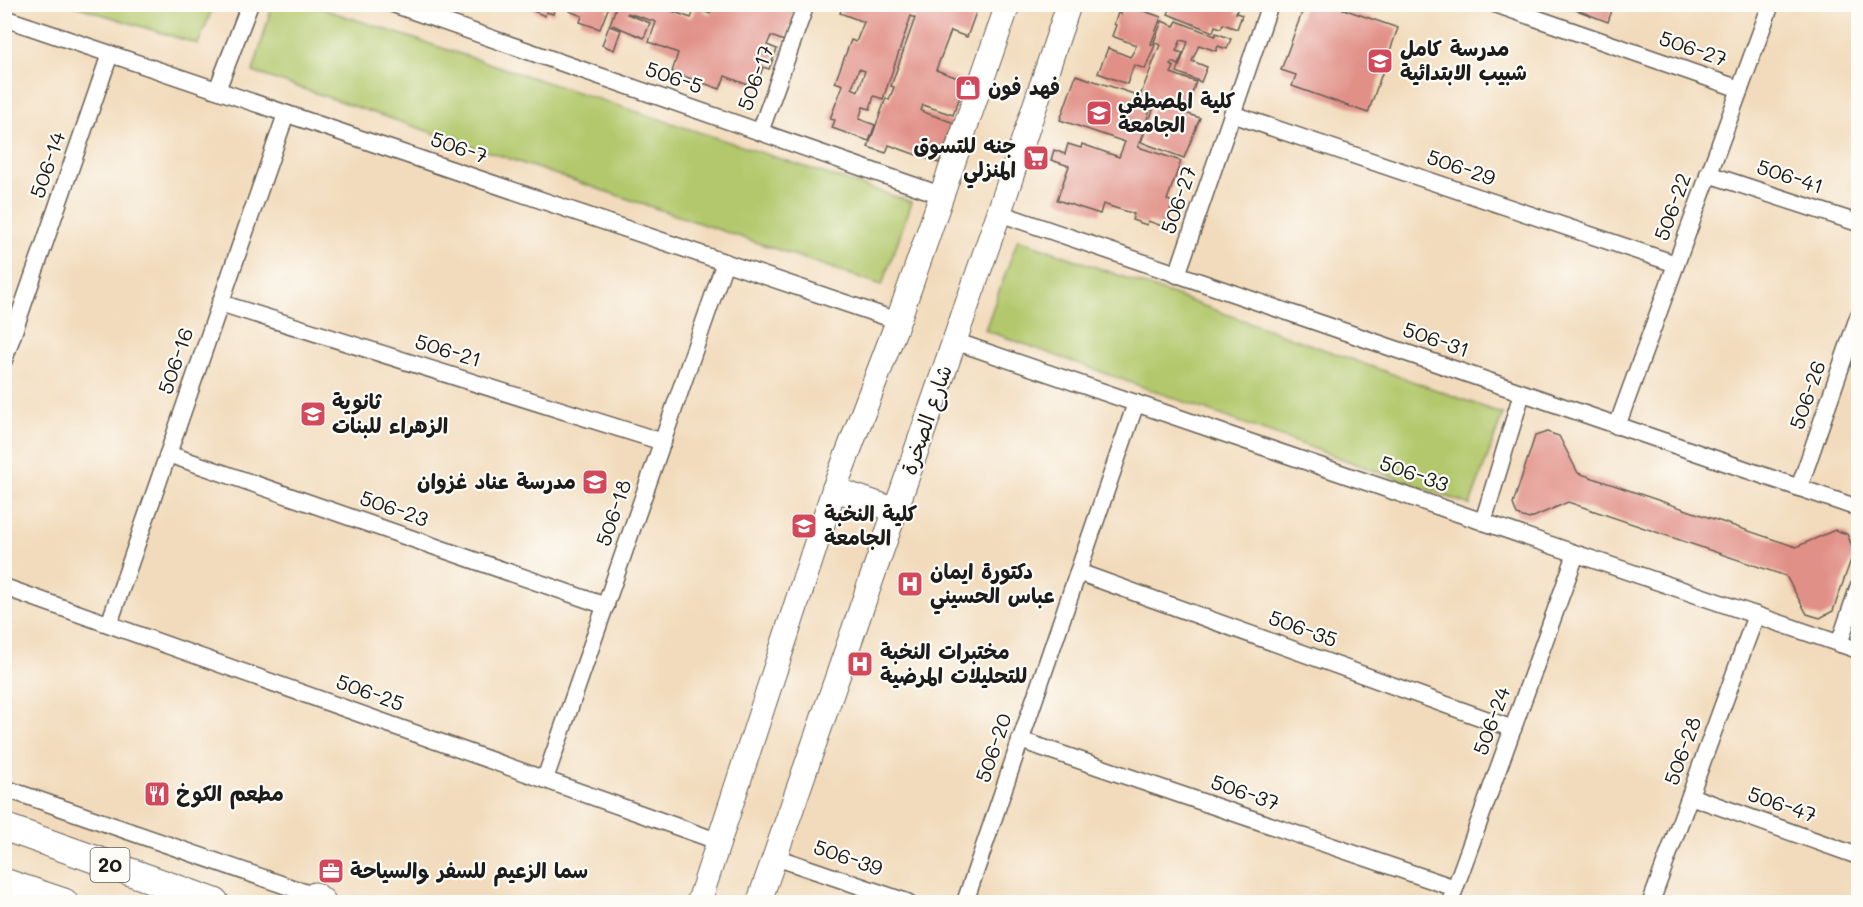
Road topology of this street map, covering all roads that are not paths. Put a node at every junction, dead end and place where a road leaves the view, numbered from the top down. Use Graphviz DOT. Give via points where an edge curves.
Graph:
graph roads {
  1 [pos="250,4"];
  2 [pos="393,4"];
  3 [pos="806,4"];
  4 [pos="1008,4"];
  5 [pos="1069,4"];
  6 [pos="1270,4"];
  7 [pos="1495,4"];
  8 [pos="1771,4"];
  9 [pos="4,18"];
  10 [pos="110,54"];
  11 [pos="1740,89"];
  12 [pos="217,90"];
  13 [pos="286,114"];
  14 [pos="1232,114"];
  15 [pos="760,132"];
  16 [pos="1708,174"];
  17 [pos="941,195"];
  18 [pos="999,213"];
  19 [pos="1858,223"];
  20 [pos="725,262"];
  21 [pos="1676,264"];
  22 [pos="1177,275"];
  23 [pos="220,303"];
  24 [pos="1858,317"];
  25 [pos="898,321"];
  26 [pos="954,341"];
  27 [pos="4,360"];
  28 [pos="1522,393"];
  29 [pos="1136,403"];
  30 [pos="1617,426"];
  31 [pos="663,442"];
  32 [pos="168,454"];
  33 [pos="1799,488"];
  34 [pos="834,489"];
  35 [pos="1858,508"];
  36 [pos="895,510"];
  37 [pos="1483,522"];
  38 [pos="1576,554"];
  39 [pos="1078,572"];
  40 [pos="4,587"];
  41 [pos="1858,588"];
  42 [pos="606,606"];
  43 [pos="1756,615"];
  44 [pos="109,624"];
  45 [pos="1839,644"];
  46 [pos="1858,650"];
  47 [pos="1513,729"];
  48 [pos="1020,740"];
  49 [pos="545,779"];
  50 [pos="4,788"];
  51 [pos="1690,796"];
  52 [pos="4,827"];
  53 [pos="720,842"];
  54 [pos="1858,856"];
  55 [pos="775,857"];
  56 [pos="4,882"];
  57 [pos="1453,896"];
  58 [pos="324,900"];
  59 [pos="64,903"];
  60 [pos="215,903"];
  61 [pos="699,903"];
  62 [pos="759,903"];
  63 [pos="907,903"];
  64 [pos="964,903"];
  65 [pos="1652,903"];
  1 -- 12 [label="street"];
  2 -- 15 [label="street, 506-5"];
  3 -- 15 [label="street, 506-17"];
  4 -- 17 [label="street"];
  5 -- 18 [label="street, شارع الصخرة"];
  6 -- 14 [label="street, 506-27"];
  7 -- 11 [label="street, 506-27"];
  8 -- 11 [label="street, 506-22"];
  9 -- 10 [label="street, 506-7"];
  10 -- 12 [label="street, 506-7"];
  10 -- 27 [label="street, 506-14"];
  11 -- 16 [label="street, 506-22"];
  12 -- 13 [label="street, 506-7"];
  13 -- 20 [label="street, 506-7"];
  13 -- 23 [label="street, 506-16"];
  14 -- 21 [label="street, 506-29"];
  14 -- 22 [label="street, 506-27"];
  15 -- 17 [label="street, 506-5"];
  16 -- 19 [label="street, 506-41"];
  16 -- 21 [label="street, 506-22"];
  17 -- 25 [label="street"];
  18 -- 22 [label="street, 506-31"];
  18 -- 26 [label="street, شارع الصخرة"];
  20 -- 25 [label="street, 506-7"];
  20 -- 31 [label="street, 506-18"];
  21 -- 30 [label="street, 506-22"];
  22 -- 28 [label="street, 506-31"];
  23 -- 31 [label="street, 506-21"];
  23 -- 32 [label="street, 506-16"];
  24 -- 33 [label="street, 506-26"];
  25 -- 34 [label="street"];
  26 -- 29 [label="street, 506-33"];
  26 -- 36 [label="street, شارع الصخرة"];
  28 -- 30 [label="street, 506-31"];
  28 -- 37 [label="street"];
  29 -- 37 [label="street, 506-33"];
  29 -- 39 [label="street, 506-20"];
  30 -- 33 [label="street, 506-31"];
  31 -- 42 [label="street, 506-18"];
  32 -- 42 [label="street, 506-23"];
  32 -- 44 [label="street, 506-16"];
  33 -- 35 [label="street, 506-31"];
  34 -- 36 [label="street"];
  34 -- 53 [label="street"];
  36 -- 55 [label="street, شارع الصخرة"];
  37 -- 38 [label="street, 506-33"];
  38 -- 43 [label="street, 506-33"];
  38 -- 47 [label="street, 506-24"];
  39 -- 47 [label="street, 506-35"];
  39 -- 48 [label="street, 506-20"];
  40 -- 44 [label="street, 506-25"];
  41 -- 45 [label="street"];
  42 -- 49 [label="street, 506-18"];
  43 -- 45 [label="street, 506-33"];
  43 -- 51 [label="street, 506-28"];
  44 -- 49 [label="street, 506-25"];
  45 -- 46 [label="street, 506-33"];
  47 -- 57 [label="street, 506-24"];
  48 -- 57 [label="street, 506-37"];
  48 -- 64 [label="street, 506-20"];
  49 -- 53 [label="street, 506-25"];
  50 -- 58 [label="street"];
  51 -- 54 [label="street, 506-47"];
  51 -- 65 [label="street, 506-28"];
  52 -- 60 [label="main road, 20"];
  53 -- 61 [label="street"];
  55 -- 62 [label="street, شارع الصخرة"];
  55 -- 63 [label="street, 506-39"];
  56 -- 59 [label="main road"];
}
